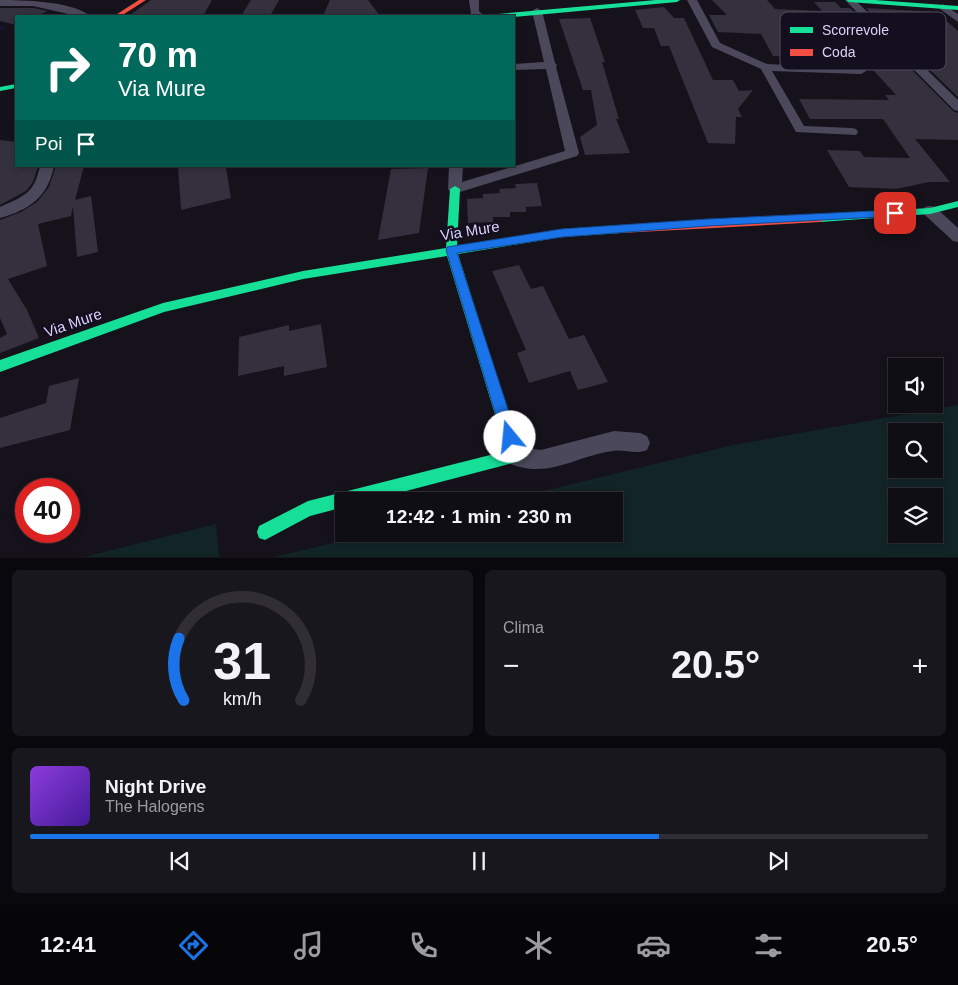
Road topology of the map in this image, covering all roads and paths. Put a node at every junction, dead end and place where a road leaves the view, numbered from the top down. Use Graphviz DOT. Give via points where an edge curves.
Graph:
graph roads {
  1 [pos="143,0"];
  2 [pos="474,0"];
  3 [pos="677,0"];
  4 [pos="692,0"];
  5 [pos="849,0"];
  6 [pos="0,3"];
  7 [pos="943,7"];
  8 [pos="958,8"];
  9 [pos="538,11"];
  10 [pos="861,12"];
  11 [pos="82,15"];
  12 [pos="119,15"];
  13 [pos="478,15"];
  14 [pos="506,15"];
  15 [pos="958,20"];
  16 [pos="552,66"];
  17 [pos="766,67"];
  18 [pos="515,68"];
  19 [pos="780,68"];
  20 [pos="837,70"];
  21 [pos="920,70"];
  22 [pos="861,71"];
  23 [pos="958,107"];
  24 [pos="852,132"];
  25 [pos="47,167"];
  26 [pos="456,167"];
  27 [pos="45,183"];
  28 [pos="455,189"];
  29 [pos="958,204"];
  30 [pos="930,211"];
  31 [pos="0,212"];
  32 [pos="958,237"];
  33 [pos="451,250"];
  34 [pos="0,366"];
  35 [pos="640,443"];
  36 [pos="515,456"];
  37 [pos="265,532"];
  1 -- 12 [label="street"];
  2 -- 13 [label="street" via="474,12"];
  3 -- 9 [label="street"];
  4 -- 17 [label="street" via="716,45"];
  5 -- 7 [label="street"];
  5 -- 10 [label="street"];
  6 -- 11 [label="street" via="48,3"];
  7 -- 8 [label="street"];
  7 -- 15 [label="street"];
  9 -- 14 [label="street"];
  9 -- 16 [label="street"];
  16 -- 18 [label="street"];
  16 -- 28 [label="street" via="572,153"];
  17 -- 19 [label="street"];
  17 -- 24 [label="street" via="800,129"];
  20 -- 22 [label="street"];
  21 -- 23 [label="street"];
  25 -- 27 [label="street"];
  26 -- 28 [label="street"];
  27 -- 31 [label="street" via="36,195"];
  28 -- 33 [label="street"];
  29 -- 30 [label="street, Via Mure"];
  30 -- 32 [label="street"];
  30 -- 33 [label="street, Via Mure" via="562,233"];
  33 -- 34 [label="street, Via Mure" via="303,275 180,304"];
  33 -- 36 [label="street"];
  35 -- 36 [label="street" via="614,441 542,460"];
  36 -- 37 [label="street" via="308,509"];
}
